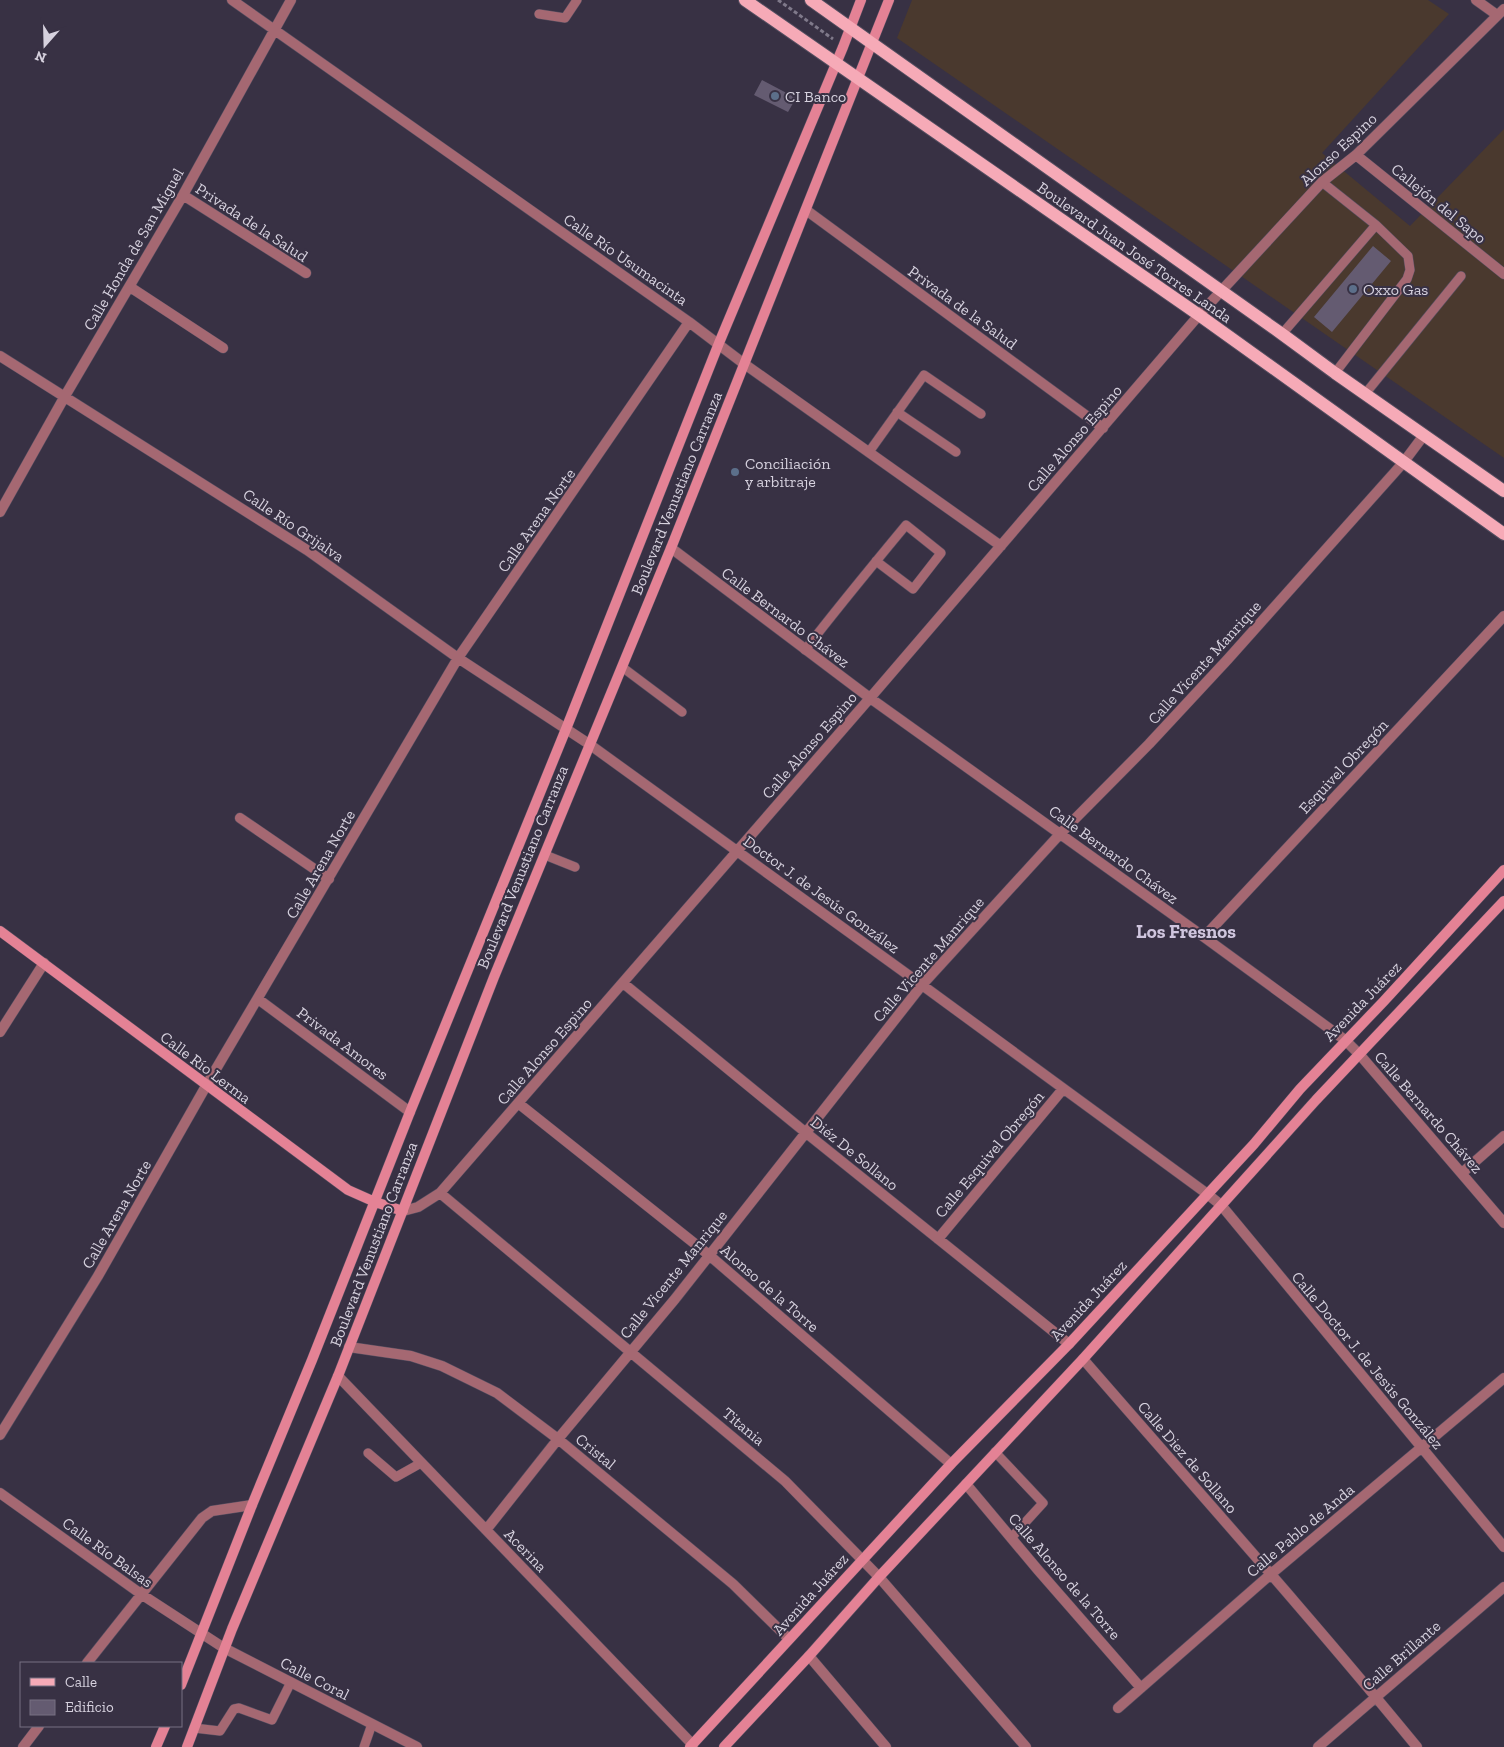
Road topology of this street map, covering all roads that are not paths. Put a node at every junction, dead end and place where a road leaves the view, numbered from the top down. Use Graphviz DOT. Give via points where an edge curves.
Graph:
graph roads {
  1 [pos="232,0"];
  2 [pos="291,0"];
  3 [pos="577,0"];
  4 [pos="744,0"];
  5 [pos="811,0"];
  6 [pos="861,0"];
  7 [pos="889,0"];
  8 [pos="1476,0"];
  9 [pos="1501,12"];
  10 [pos="539,14"];
  11 [pos="850,28"];
  12 [pos="274,29"];
  13 [pos="872,44"];
  14 [pos="836,64"];
  15 [pos="857,79"];
  16 [pos="1356,155"];
  17 [pos="1322,182"];
  18 [pos="182,195"];
  19 [pos="806,210"];
  20 [pos="1376,225"];
  21 [pos="306,274"];
  22 [pos="1504,274"];
  23 [pos="1461,276"];
  24 [pos="130,287"];
  25 [pos="1221,291"];
  26 [pos="1199,315"];
  27 [pos="689,322"];
  28 [pos="1282,334"];
  29 [pos="719,343"];
  30 [pos="223,348"];
  31 [pos="0,356"];
  32 [pos="743,363"];
  33 [pos="1334,373"];
  34 [pos="1365,394"];
  35 [pos="64,396"];
  36 [pos="897,412"];
  37 [pos="981,414"];
  38 [pos="1103,428"];
  39 [pos="1424,435"];
  40 [pos="869,452"];
  41 [pos="956,452"];
  42 [pos="1403,462"];
  43 [pos="1504,491"];
  44 [pos="0,512"];
  45 [pos="1504,534"];
  46 [pos="1001,546"];
  47 [pos="671,548"];
  48 [pos="876,561"];
  49 [pos="1504,616"];
  50 [pos="805,650"];
  51 [pos="458,658"];
  52 [pos="622,667"];
  53 [pos="870,698"];
  54 [pos="682,712"];
  55 [pos="566,729"];
  56 [pos="589,744"];
  57 [pos="240,818"];
  58 [pos="1060,834"];
  59 [pos="737,850"];
  60 [pos="545,854"];
  61 [pos="575,867"];
  62 [pos="1504,870"];
  63 [pos="329,879"];
  64 [pos="1504,901"];
  65 [pos="0,931"];
  66 [pos="1204,937"];
  67 [pos="44,963"];
  68 [pos="623,983"];
  69 [pos="922,985"];
  70 [pos="258,999"];
  71 [pos="0,1032"];
  72 [pos="1345,1040"];
  73 [pos="1360,1054"];
  74 [pos="206,1086"];
  75 [pos="1063,1089"];
  76 [pos="518,1103"];
  77 [pos="410,1112"];
  78 [pos="805,1132"];
  79 [pos="1504,1136"];
  80 [pos="1462,1173"];
  81 [pos="440,1192"];
  82 [pos="1206,1193"];
  83 [pos="375,1202"];
  84 [pos="1221,1205"];
  85 [pos="403,1211"];
  86 [pos="1504,1223"];
  87 [pos="938,1238"];
  88 [pos="709,1255"];
  89 [pos="1068,1344"];
  90 [pos="349,1347"];
  91 [pos="630,1351"];
  92 [pos="1083,1359"];
  93 [pos="338,1376"];
  94 [pos="1504,1378"];
  95 [pos="0,1435"];
  96 [pos="558,1439"];
  97 [pos="1421,1448"];
  98 [pos="995,1452"];
  99 [pos="368,1453"];
  100 [pos="421,1463"];
  101 [pos="951,1464"];
  102 [pos="966,1484"];
  103 [pos="0,1493"];
  104 [pos="252,1505"];
  105 [pos="486,1530"];
  106 [pos="1011,1538"];
  107 [pos="1504,1547"];
  108 [pos="862,1559"];
  109 [pos="1271,1574"];
  110 [pos="879,1577"];
  111 [pos="1504,1587"];
  112 [pos="140,1594"];
  113 [pos="201,1633"];
  114 [pos="790,1639"];
  115 [pos="224,1648"];
  116 [pos="809,1656"];
  117 [pos="88,1662"];
  118 [pos="182,1682"];
  119 [pos="291,1682"];
  120 [pos="1142,1688"];
  121 [pos="1376,1697"];
  122 [pos="1118,1708"];
  123 [pos="372,1724"];
  124 [pos="38,1727"];
  125 [pos="165,1727"];
  126 [pos="194,1728"];
  127 [pos="692,1746"];
  128 [pos="23,1747"];
  129 [pos="156,1747"];
  130 [pos="186,1747"];
  131 [pos="364,1747"];
  132 [pos="416,1747"];
  133 [pos="724,1747"];
  134 [pos="886,1747"];
  135 [pos="1026,1747"];
  136 [pos="1318,1747"];
  137 [pos="1417,1747"];
  1 -- 12 [label="street, Calle Río Usumacinta"];
  2 -- 12 [label="street, Calle Honda de San Miguel"];
  3 -- 10 [label="lane" via="565,18"];
  4 -- 14 [label="main road, Boulevard Juan José Torres Landa"];
  5 -- 11 [label="main road, Boulevard Juan José Torres Landa"];
  6 -- 11 [label="main road, Boulevard Venustiano Carranza"];
  7 -- 13 [label="main road, Boulevard Venustiano Carranza"];
  8 -- 9 [label="street"];
  9 -- 16 [label="street, Alonso Espino"];
  11 -- 13 [label="main road, Boulevard Juan José Torres Landa"];
  11 -- 14 [label="main road, Boulevard Venustiano Carranza"];
  12 -- 18 [label="street, Calle Honda de San Miguel"];
  12 -- 27 [label="street, Calle Río Usumacinta"];
  13 -- 15 [label="main road, Boulevard Venustiano Carranza"];
  13 -- 25 [label="main road, Boulevard Juan José Torres Landa"];
  14 -- 15 [label="main road, Boulevard Juan José Torres Landa"];
  14 -- 29 [label="main road, Boulevard Venustiano Carranza"];
  15 -- 19 [label="main road, Boulevard Venustiano Carranza"];
  15 -- 26 [label="main road, Boulevard Juan José Torres Landa"];
  16 -- 17 [label="street, Alonso Espino"];
  16 -- 22 [label="street, Callejón del Sapo"];
  17 -- 20 [label="lane"];
  17 -- 25 [label="street, Alonso Espino"];
  18 -- 21 [label="street, Privada de la Salud"];
  18 -- 24 [label="street, Calle Honda de San Miguel"];
  19 -- 32 [label="main road, Boulevard Venustiano Carranza"];
  19 -- 38 [label="street, Privada de la Salud"];
  20 -- 28 [label="lane"];
  20 -- 33 [label="lane" via="1408,256 1408,279"];
  23 -- 34 [label="lane"];
  24 -- 30 [label="street"];
  24 -- 35 [label="street, Calle Honda de San Miguel"];
  25 -- 26 [label="street, Alonso Espino"];
  25 -- 28 [label="main road, Boulevard Juan José Torres Landa"];
  26 -- 38 [label="street, Calle Alonso Espino"];
  26 -- 42 [label="main road, Boulevard Juan José Torres Landa"];
  27 -- 29 [label="street, Calle Río Usumacinta"];
  27 -- 51 [label="street, Calle Arena Norte"];
  28 -- 33 [label="main road, Boulevard Juan José Torres Landa"];
  29 -- 32 [label="street, Calle Río Usumacinta"];
  29 -- 55 [label="main road, Boulevard Venustiano Carranza"];
  31 -- 35 [label="street, Calle Río Grijalva"];
  32 -- 40 [label="street, Calle Río Usumacinta"];
  32 -- 47 [label="main road, Boulevard Venustiano Carranza"];
  33 -- 34 [label="main road, Boulevard Juan José Torres Landa"];
  34 -- 39 [label="main road, Boulevard Juan José Torres Landa"];
  35 -- 44 [label="street, Calle Honda de San Miguel"];
  35 -- 51 [label="street, Calle Río Grijalva" via="307,550"];
  36 -- 37 [label="lane" via="924,375"];
  36 -- 40 [label="lane"];
  36 -- 41 [label="lane"];
  38 -- 46 [label="street, Calle Alonso Espino"];
  39 -- 42 [label="street, Calle Vicente Manrique"];
  39 -- 43 [label="main road, Boulevard Juan José Torres Landa"];
  40 -- 46 [label="street, Calle Río Usumacinta"];
  42 -- 45 [label="main road, Boulevard Juan José Torres Landa"];
  42 -- 58 [label="street, Calle Vicente Manrique" via="1221,666"];
  46 -- 53 [label="street, Calle Alonso Espino"];
  47 -- 50 [label="street, Calle Bernardo Chávez"];
  47 -- 52 [label="main road, Boulevard Venustiano Carranza"];
  48 -- 48 [label="lane" via="906,525 941,553 913,588"];
  48 -- 50 [label="lane"];
  49 -- 66 [label="street, Esquivel Obregón"];
  50 -- 53 [label="street, Calle Bernardo Chávez"];
  51 -- 55 [label="street, Calle Río Grijalva"];
  51 -- 63 [label="street, Calle Arena Norte"];
  52 -- 54 [label="lane"];
  52 -- 56 [label="main road, Boulevard Venustiano Carranza"];
  53 -- 58 [label="street, Calle Bernardo Chávez"];
  53 -- 59 [label="street, Calle Alonso Espino"];
  55 -- 56 [label="street, Doctor J. de Jesús González"];
  55 -- 77 [label="main road, Boulevard Venustiano Carranza"];
  56 -- 59 [label="street, Doctor J. de Jesús González"];
  56 -- 60 [label="main road, Boulevard Venustiano Carranza"];
  57 -- 63 [label="street"];
  58 -- 66 [label="street, Calle Bernardo Chávez"];
  58 -- 69 [label="street, Calle Vicente Manrique"];
  59 -- 68 [label="street, Calle Alonso Espino"];
  59 -- 69 [label="street, Doctor J. de Jesús González"];
  60 -- 61 [label="lane"];
  60 -- 85 [label="main road, Boulevard Venustiano Carranza"];
  62 -- 72 [label="main road, Avenida Juárez"];
  63 -- 70 [label="street, Calle Arena Norte"];
  64 -- 73 [label="main road"];
  65 -- 67 [label="main road, Calle Río Lerma"];
  66 -- 72 [label="street, Calle Bernardo Chávez"];
  67 -- 71 [label="street"];
  67 -- 74 [label="main road, Calle Río Lerma"];
  68 -- 76 [label="street, Calle Alonso Espino"];
  68 -- 78 [label="street, Diéz De Sollano"];
  69 -- 75 [label="street, Doctor J. de Jesús González"];
  69 -- 78 [label="street, Calle Vicente Manrique"];
  70 -- 74 [label="street, Calle Arena Norte"];
  70 -- 77 [label="street, Privada Amores"];
  72 -- 73 [label="street, Calle Bernardo Chávez"];
  72 -- 82 [label="main road, Avenida Juárez" via="1254,1144"];
  73 -- 80 [label="street, Calle Bernardo Chávez"];
  73 -- 84 [label="main road"];
  74 -- 83 [label="main road, Calle Río Lerma" via="348,1190"];
  74 -- 95 [label="street, Calle Arena Norte" via="98,1276"];
  75 -- 82 [label="street, Doctor J. de Jesús González"];
  75 -- 87 [label="street, Calle Esquivel Obregón"];
  76 -- 81 [label="street, Calle Alonso Espino"];
  76 -- 88 [label="street, Alonso de la Torre"];
  77 -- 83 [label="main road, Boulevard Venustiano Carranza"];
  78 -- 87 [label="street, Diéz De Sollano"];
  78 -- 88 [label="street, Calle Vicente Manrique"];
  79 -- 80 [label="street"];
  80 -- 86 [label="street, Calle Bernardo Chávez"];
  81 -- 85 [label="street" via="418,1207"];
  81 -- 91 [label="street, Titania"];
  82 -- 84 [label="street, Calle Doctor J. de Jesús González"];
  82 -- 89 [label="main road, Avenida Juárez"];
  83 -- 85 [label="main road, Calle Río Lerma"];
  83 -- 104 [label="main road, Boulevard Venustiano Carranza"];
  84 -- 92 [label="main road"];
  84 -- 97 [label="street, Calle Doctor J. de Jesús González"];
  85 -- 90 [label="main road, Boulevard Venustiano Carranza"];
  87 -- 89 [label="street, Diéz De Sollano"];
  88 -- 91 [label="street, Calle Vicente Manrique"];
  88 -- 101 [label="street, Alonso de la Torre"];
  89 -- 101 [label="main road, Avenida Juárez"];
  90 -- 93 [label="main road, Boulevard Venustiano Carranza"];
  90 -- 96 [label="street, Cristal" via="411,1356 470,1378 497,1393"];
  91 -- 96 [label="street, Calle Vicente Manrique"];
  91 -- 108 [label="street, Titania" via="785,1481"];
  92 -- 98 [label="main road"];
  92 -- 109 [label="street, Calle Diez de Sollano"];
  93 -- 100 [label="street, Acerina"];
  93 -- 115 [label="main road, Boulevard Venustiano Carranza"];
  94 -- 97 [label="street, Calle Pablo de Anda"];
  96 -- 105 [label="street, Calle Vicente Manrique"];
  96 -- 114 [label="street, Cristal" via="733,1584"];
  97 -- 107 [label="street, Calle Doctor J. de Jesús González"];
  97 -- 109 [label="street, Calle Pablo de Anda"];
  98 -- 102 [label="main road"];
  98 -- 106 [label="lane" via="1044,1504"];
  99 -- 100 [label="lane" via="396,1477"];
  100 -- 105 [label="street, Acerina"];
  101 -- 108 [label="main road, Avenida Juárez"];
  102 -- 106 [label="street, Calle Alonso de la Torre"];
  102 -- 110 [label="main road"];
  103 -- 112 [label="street, Calle Río Balsas"];
  104 -- 112 [label="street" via="212,1511 202,1518"];
  104 -- 113 [label="main road, Boulevard Venustiano Carranza"];
  105 -- 127 [label="street, Acerina"];
  106 -- 120 [label="street, Calle Alonso de la Torre"];
  108 -- 110 [label="street, Titania"];
  108 -- 114 [label="main road, Avenida Juárez"];
  109 -- 120 [label="street, Calle Pablo de Anda"];
  109 -- 121 [label="street, Calle Diez de Sollano"];
  110 -- 116 [label="main road"];
  110 -- 135 [label="street, Titania"];
  111 -- 121 [label="street, Calle Brillante"];
  112 -- 113 [label="street, Calle Río Balsas"];
  112 -- 117 [label="street"];
  113 -- 115 [label="street, Calle Coral"];
  113 -- 118 [label="main road, Boulevard Venustiano Carranza"];
  114 -- 127 [label="main road, Avenida Juárez"];
  115 -- 119 [label="street, Calle Coral"];
  115 -- 126 [label="main road, Boulevard Venustiano Carranza"];
  116 -- 133 [label="main road"];
  116 -- 134 [label="street"];
  119 -- 123 [label="street, Calle Coral"];
  119 -- 126 [label="lane" via="272,1720 239,1708 234,1709 220,1731"];
  120 -- 122 [label="street, Calle Pablo de Anda"];
  121 -- 136 [label="street, Calle Brillante"];
  121 -- 137 [label="street, Calle Diez de Sollano"];
  123 -- 131 [label="lane"];
  123 -- 132 [label="street, Calle Coral"];
  124 -- 128 [label="street"];
  125 -- 129 [label="main road"];
  126 -- 130 [label="main road, Boulevard Venustiano Carranza"];
}
